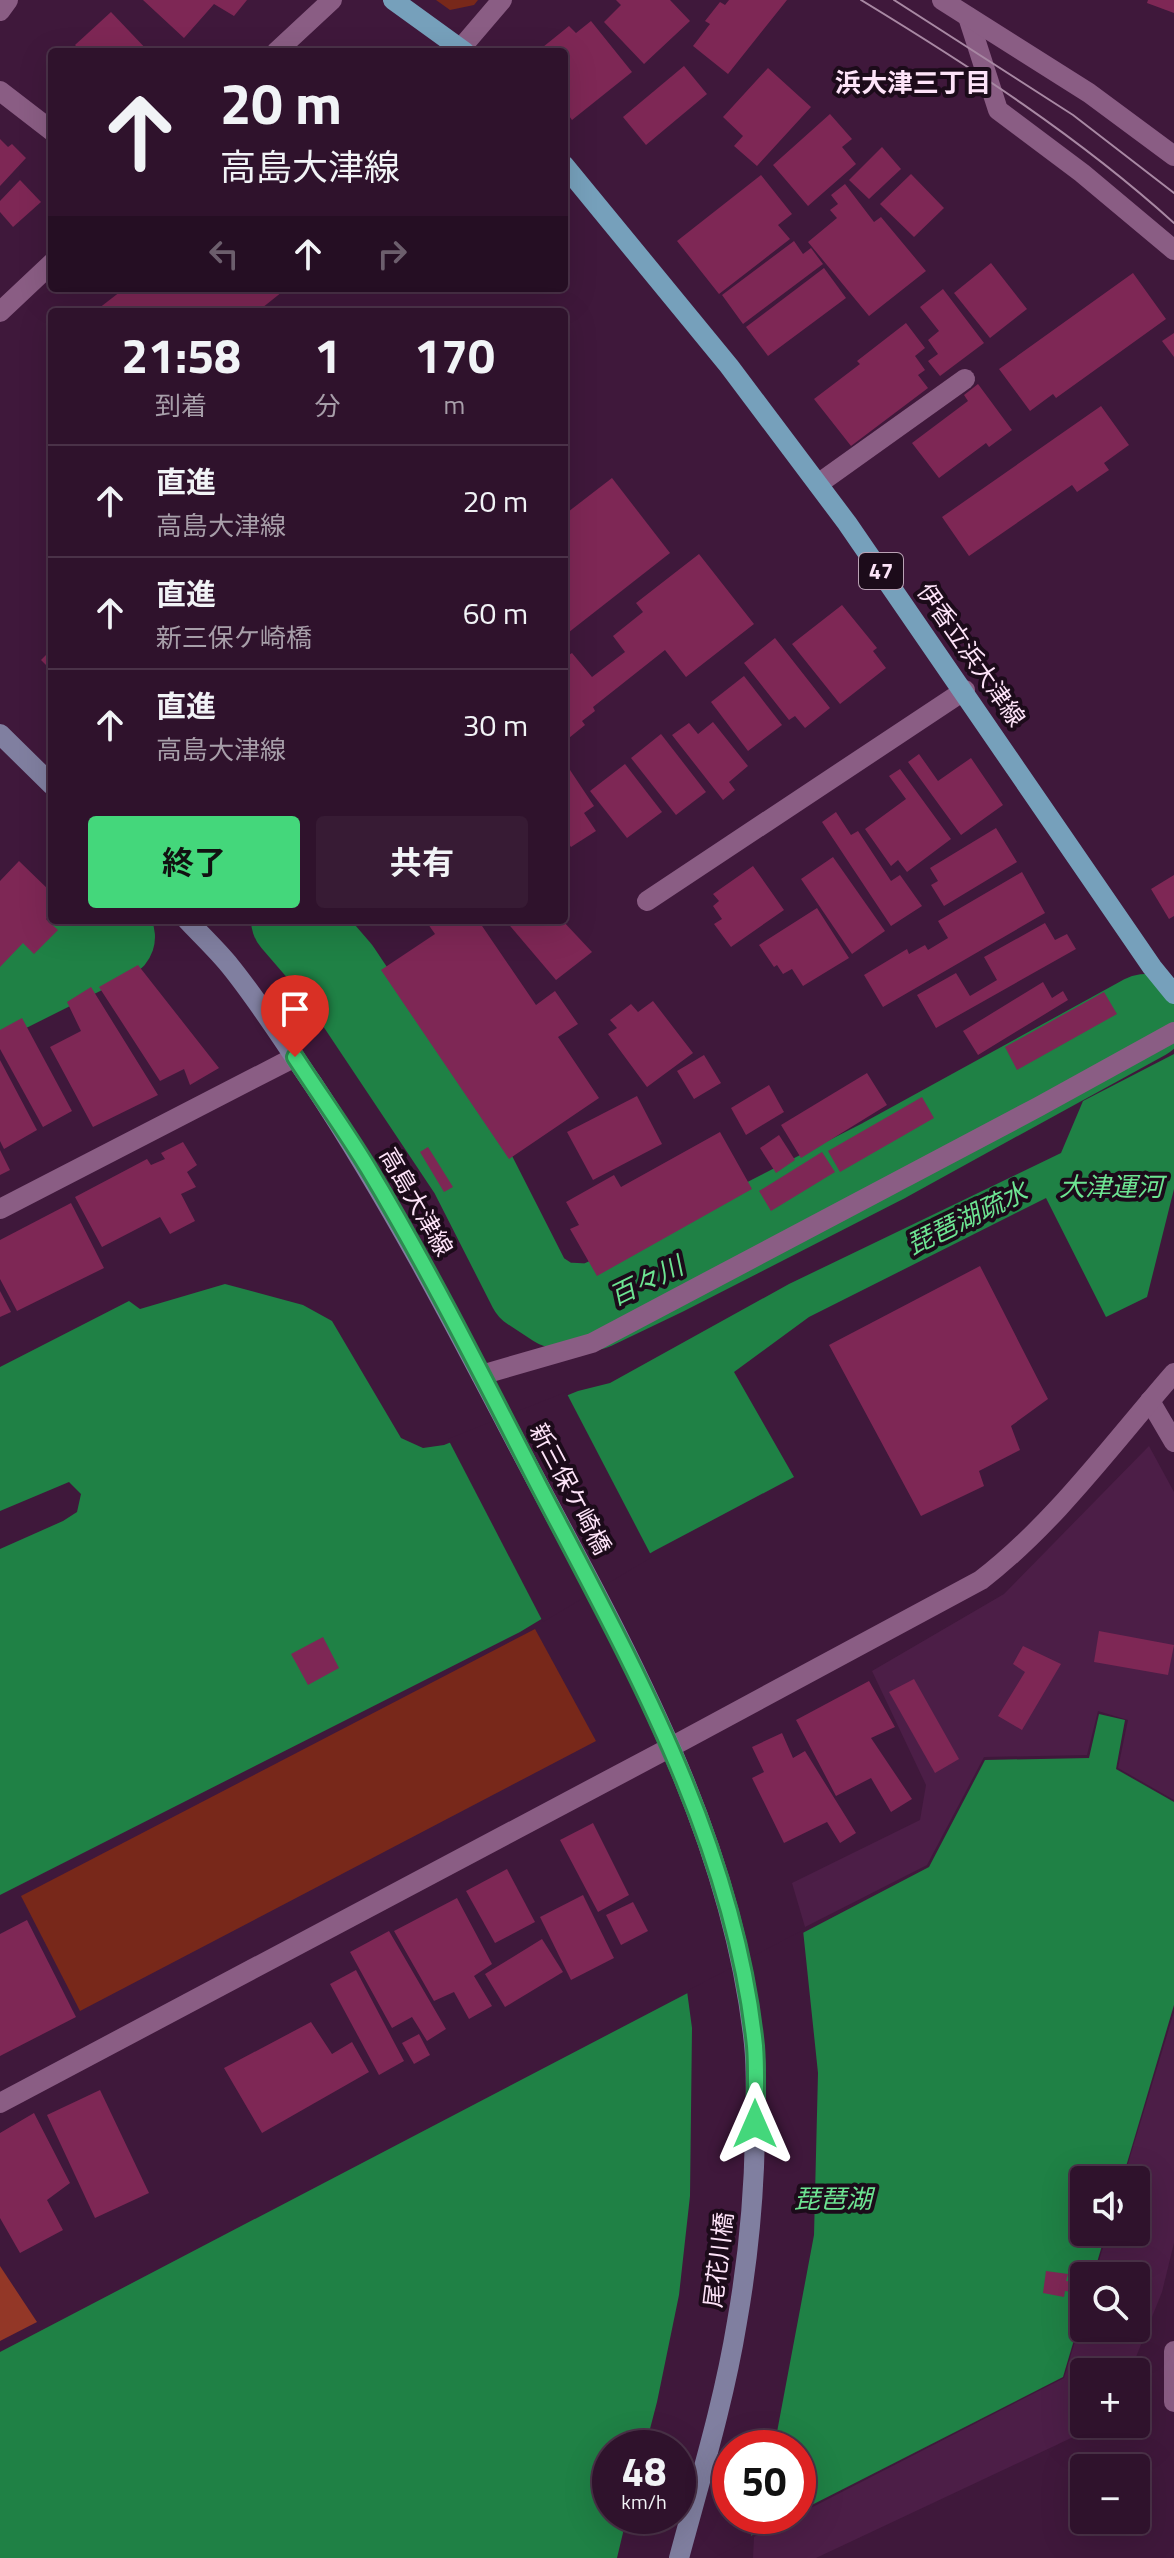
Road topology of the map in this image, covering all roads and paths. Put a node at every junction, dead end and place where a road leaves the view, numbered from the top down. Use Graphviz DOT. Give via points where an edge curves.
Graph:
graph roads {
  1 [pos="8,0"];
  2 [pos="332,0"];
  3 [pos="393,0"];
  4 [pos="502,0"];
  5 [pos="942,0"];
  6 [pos="0,11"];
  7 [pos="968,17"];
  8 [pos="280,48"];
  9 [pos="460,48"];
  10 [pos="465,48"];
  11 [pos="0,91"];
  12 [pos="48,128"];
  13 [pos="1174,156"];
  14 [pos="568,170"];
  15 [pos="1174,250"];
  16 [pos="48,267"];
  17 [pos="0,312"];
  18 [pos="965,379"];
  19 [pos="818,484"];
  20 [pos="965,690"];
  21 [pos="1,738"];
  22 [pos="48,781"];
  23 [pos="647,901"];
  24 [pos="191,924"];
  25 [pos="1174,994"];
  26 [pos="1174,1032"];
  27 [pos="295,1057"];
  28 [pos="0,1209"];
  29 [pos="1174,1373"];
  30 [pos="481,1375"];
  31 [pos="1150,1401"];
  32 [pos="497,1406"];
  33 [pos="1174,1442"];
  34 [pos="671,1747"];
  35 [pos="0,2103"];
  36 [pos="1174,2351"];
  37 [pos="1174,2402"];
  38 [pos="679,2558"];
  1 -- 6 [label="street"];
  2 -- 8 [label="street"];
  3 -- 9 [label="main road"];
  4 -- 10 [label="street"];
  5 -- 7 [label="street"];
  7 -- 13 [label="street" via="1089,93"];
  7 -- 15 [label="street" via="998,110"];
  11 -- 12 [label="street"];
  14 -- 19 [label="main road, 伊香立浜大津線 / 47"];
  16 -- 17 [label="street"];
  18 -- 19 [label="street"];
  19 -- 20 [label="main road, 伊香立浜大津線 / 47"];
  20 -- 23 [label="street"];
  20 -- 25 [label="main road, 伊香立浜大津線 / 47"];
  21 -- 22 [label="main road"];
  24 -- 27 [label="main road, 高島大津線" via="230,966"];
  26 -- 30 [label="street" via="592,1343"];
  27 -- 28 [label="street"];
  27 -- 30 [label="main road, 高島大津線" via="367,1166"];
  29 -- 31 [label="street"];
  30 -- 32 [label="main road, 高島大津線"];
  31 -- 33 [label="street"];
  31 -- 34 [label="street" via="1040,1527 981,1580"];
  32 -- 34 [label="main road, 新三保ケ崎橋"];
  34 -- 35 [label="street"];
  34 -- 38 [label="main road, 尾花川橋" via="735,1930 755,2049 754,2173 737,2324"];
  36 -- 37 [label="street"];
}
